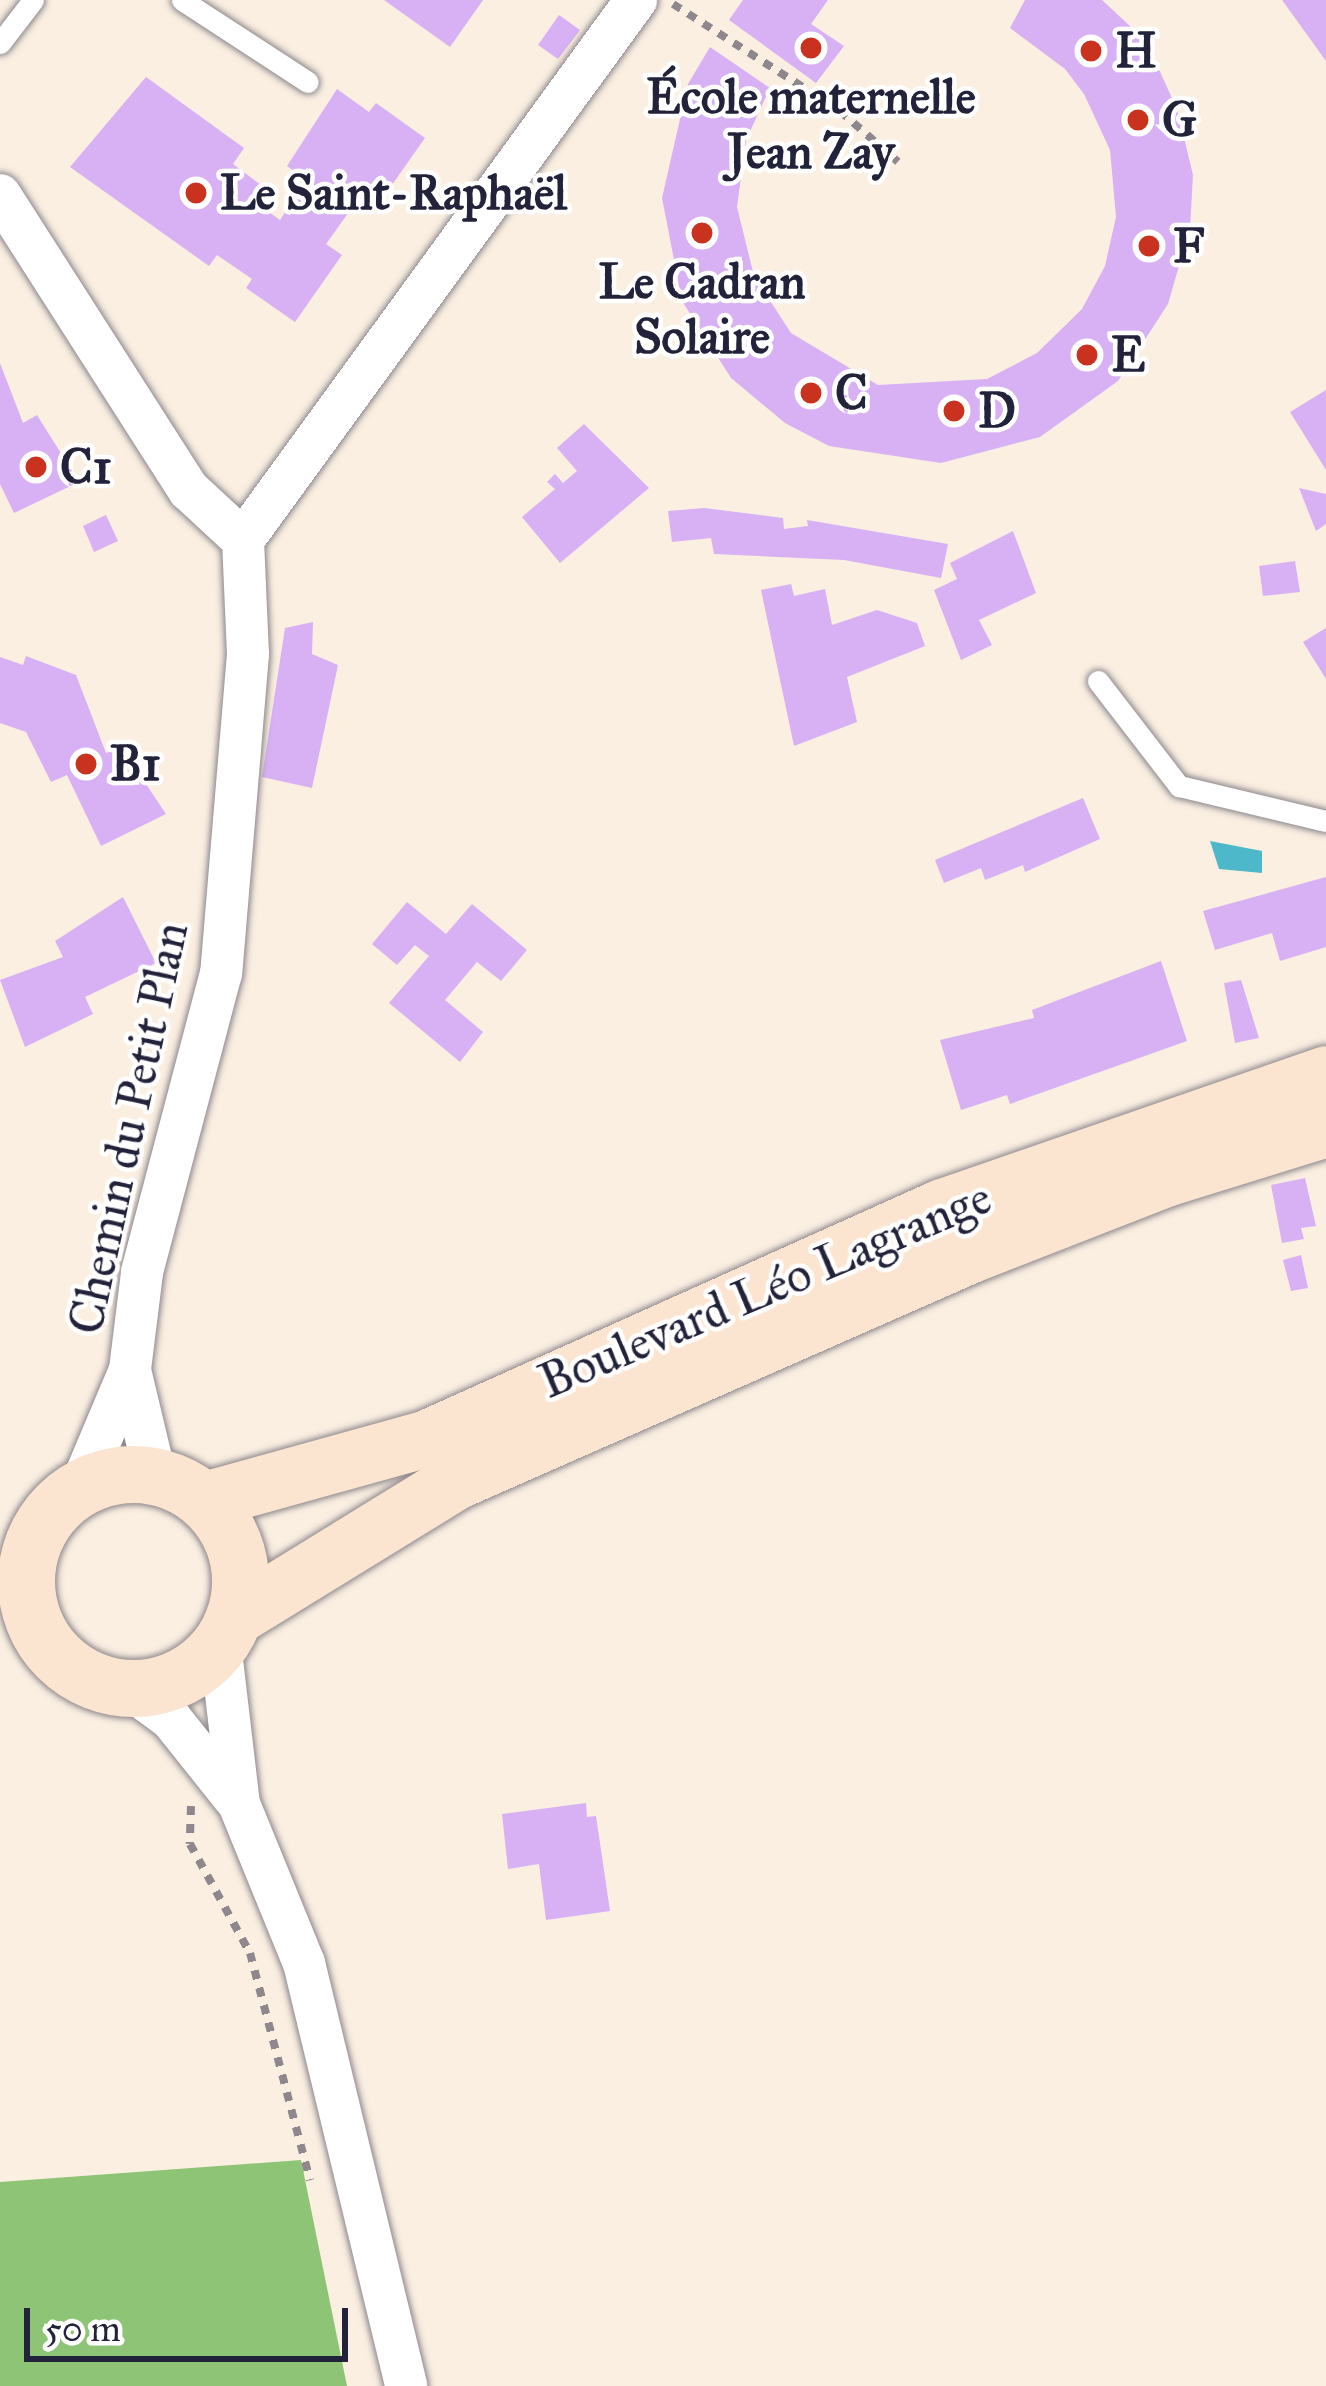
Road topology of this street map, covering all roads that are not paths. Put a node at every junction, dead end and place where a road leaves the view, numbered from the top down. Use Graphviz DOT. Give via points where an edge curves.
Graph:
graph roads {
  1 [pos="33,0"];
  2 [pos="182,0"];
  3 [pos="636,0"];
  4 [pos="0,43"];
  5 [pos="308,82"];
  6 [pos="0,195"];
  7 [pos="243,540"];
  8 [pos="1098,681"];
  9 [pos="1326,821"];
  10 [pos="1326,1074"];
  11 [pos="1326,1128"];
  12 [pos="130,1370"];
  13 [pos="180,1488"];
  14 [pos="42,1514"];
  15 [pos="227,1630"];
  16 [pos="0,1652"];
  17 [pos="62,1661"];
  18 [pos="128,1688"];
  19 [pos="239,1804"];
  20 [pos="406,2386"];
  1 -- 4 [label="lane"];
  2 -- 5 [label="lane"];
  3 -- 7 [label="street"];
  6 -- 7 [label="street" via="189,490"];
  7 -- 12 [label="street, Chemin du Petit Plan" via="248,654 220,974 142,1273"];
  8 -- 9 [label="lane" via="1179,786"];
  10 -- 13 [label="main road, Boulevard Léo Lagrange" via="942,1207 427,1438"];
  11 -- 15 [label="main road, Boulevard Léo Lagrange" via="973,1253 455,1481"];
  12 -- 13 [label="street, Chemin du Petit Plan"];
  12 -- 14 [label="street, Chemin du Petit Plan"];
  13 -- 14 [label="main road" via="118,1474"];
  13 -- 15 [label="main road" via="237,1554"];
  14 -- 17 [label="main road" via="26,1579 42,1638"];
  15 -- 18 [label="main road" via="180,1678"];
  15 -- 19 [label="street"];
  16 -- 17 [label="main road"];
  17 -- 18 [label="main road"];
  18 -- 19 [label="street" via="171,1719"];
  19 -- 20 [label="street" via="304,1963"];
}
